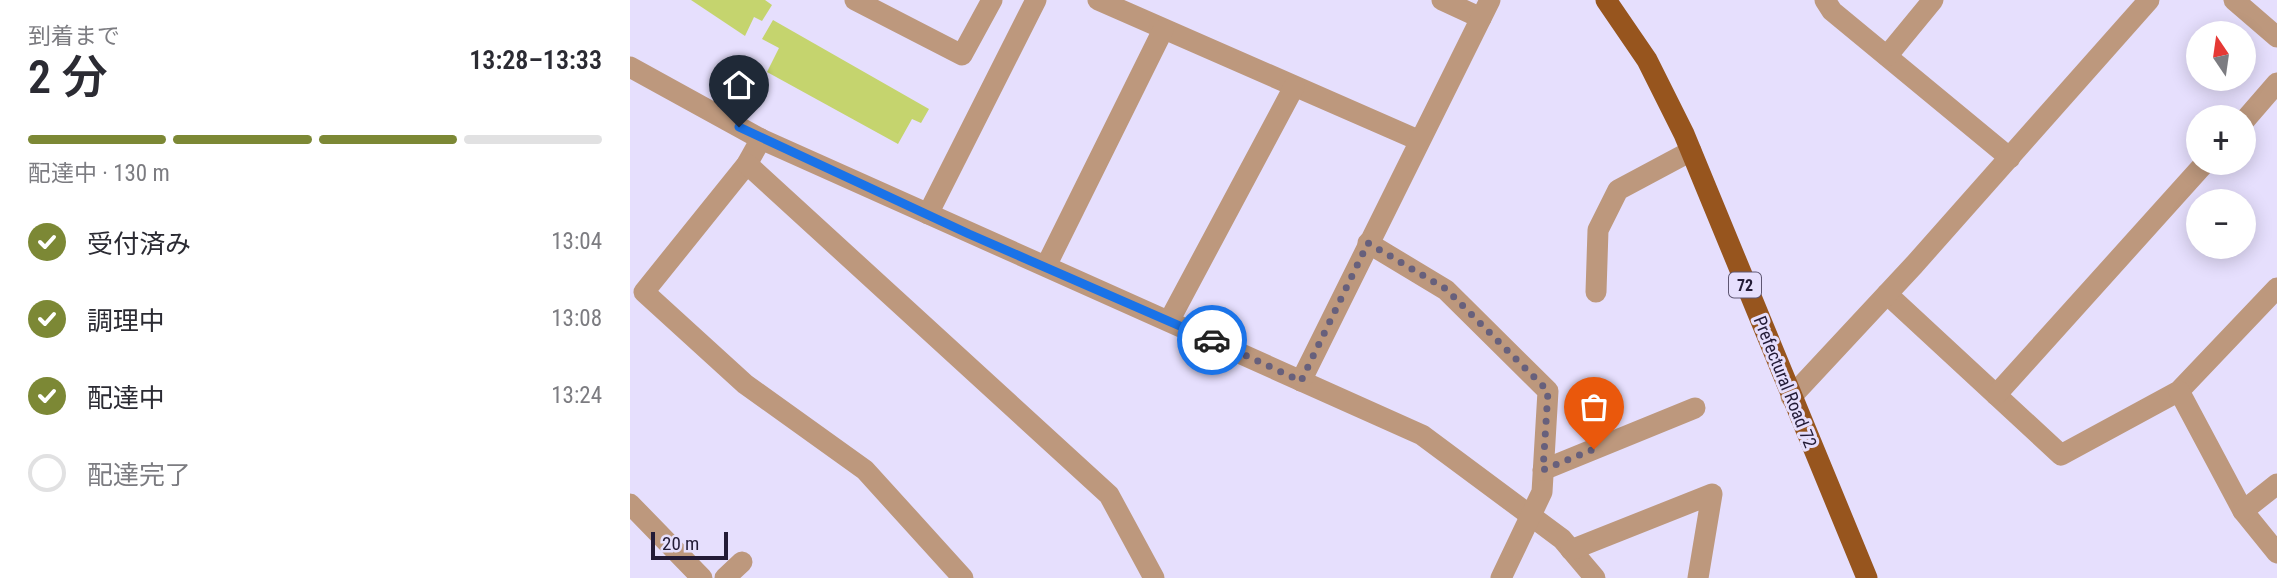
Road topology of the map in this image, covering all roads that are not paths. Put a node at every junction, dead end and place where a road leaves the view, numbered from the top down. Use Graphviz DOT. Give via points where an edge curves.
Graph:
graph roads {
  1 [pos="855,0"];
  2 [pos="992,0"];
  3 [pos="1036,0"];
  4 [pos="1098,0"];
  5 [pos="1442,0"];
  6 [pos="1606,0"];
  7 [pos="1825,0"];
  8 [pos="1933,0"];
  9 [pos="2149,0"];
  10 [pos="2234,0"];
  11 [pos="1485,9"];
  12 [pos="1163,30"];
  13 [pos="2277,37"];
  14 [pos="1887,56"];
  15 [pos="630,67"];
  16 [pos="2277,83"];
  17 [pos="1294,87"];
  18 [pos="2256,107"];
  19 [pos="761,139"];
  20 [pos="1418,141"];
  21 [pos="1691,151"];
  22 [pos="2010,158"];
  23 [pos="747,164"];
  24 [pos="2194,175"];
  25 [pos="928,214"];
  26 [pos="1368,243"];
  27 [pos="1046,266"];
  28 [pos="2277,288"];
  29 [pos="637,289"];
  30 [pos="1596,292"];
  31 [pos="1887,294"];
  32 [pos="1169,321"];
  33 [pos="1301,381"];
  34 [pos="2179,391"];
  35 [pos="1996,395"];
  36 [pos="1791,397"];
  37 [pos="1695,408"];
  38 [pos="1543,470"];
  39 [pos="2277,484"];
  40 [pos="630,504"];
  41 [pos="2244,511"];
  42 [pos="1531,518"];
  43 [pos="1572,550"];
  44 [pos="2277,554"];
  45 [pos="742,562"];
  46 [pos="702,578"];
  47 [pos="724,578"];
  48 [pos="963,578"];
  49 [pos="1154,578"];
  50 [pos="1501,578"];
  51 [pos="1595,578"];
  52 [pos="1698,578"];
  53 [pos="1867,578"];
  1 -- 2 [label="street" via="962,55"];
  3 -- 25 [label="street"];
  4 -- 12 [label="street"];
  5 -- 11 [label="street"];
  6 -- 21 [label="main road, Prefectural Road 72 / 72" via="1647,60"];
  7 -- 14 [label="street"];
  8 -- 14 [label="street"];
  9 -- 22 [label="street"];
  10 -- 13 [label="street"];
  11 -- 20 [label="street"];
  12 -- 17 [label="street"];
  12 -- 27 [label="street"];
  14 -- 22 [label="street"];
  15 -- 19 [label="street"];
  16 -- 18 [label="street"];
  17 -- 20 [label="street"];
  17 -- 32 [label="street"];
  19 -- 23 [label="street"];
  19 -- 25 [label="street"];
  20 -- 26 [label="street"];
  21 -- 30 [label="street" via="1618,190 1598,230"];
  21 -- 36 [label="main road, Prefectural Road 72 / 72"];
  22 -- 31 [label="street"];
  23 -- 29 [label="street"];
  23 -- 49 [label="street" via="1109,495"];
  24 -- 35 [label="street"];
  25 -- 27 [label="street"];
  26 -- 33 [label="street"];
  26 -- 38 [label="street" via="1446,289 1548,391"];
  27 -- 32 [label="street"];
  28 -- 34 [label="street"];
  29 -- 48 [label="street" via="745,384 865,470"];
  31 -- 35 [label="street"];
  31 -- 36 [label="street"];
  32 -- 33 [label="street"];
  33 -- 42 [label="street" via="1422,435"];
  34 -- 35 [label="street" via="2061,455"];
  34 -- 41 [label="street"];
  36 -- 53 [label="main road, Prefectural Road 72 / 72"];
  37 -- 38 [label="street"];
  38 -- 42 [label="street" via="1542,492"];
  39 -- 41 [label="street"];
  40 -- 46 [label="street"];
  41 -- 44 [label="street"];
  42 -- 43 [label="street"];
  42 -- 50 [label="street"];
  43 -- 51 [label="street"];
  43 -- 52 [label="street" via="1712,494"];
  45 -- 47 [label="street"];
}
